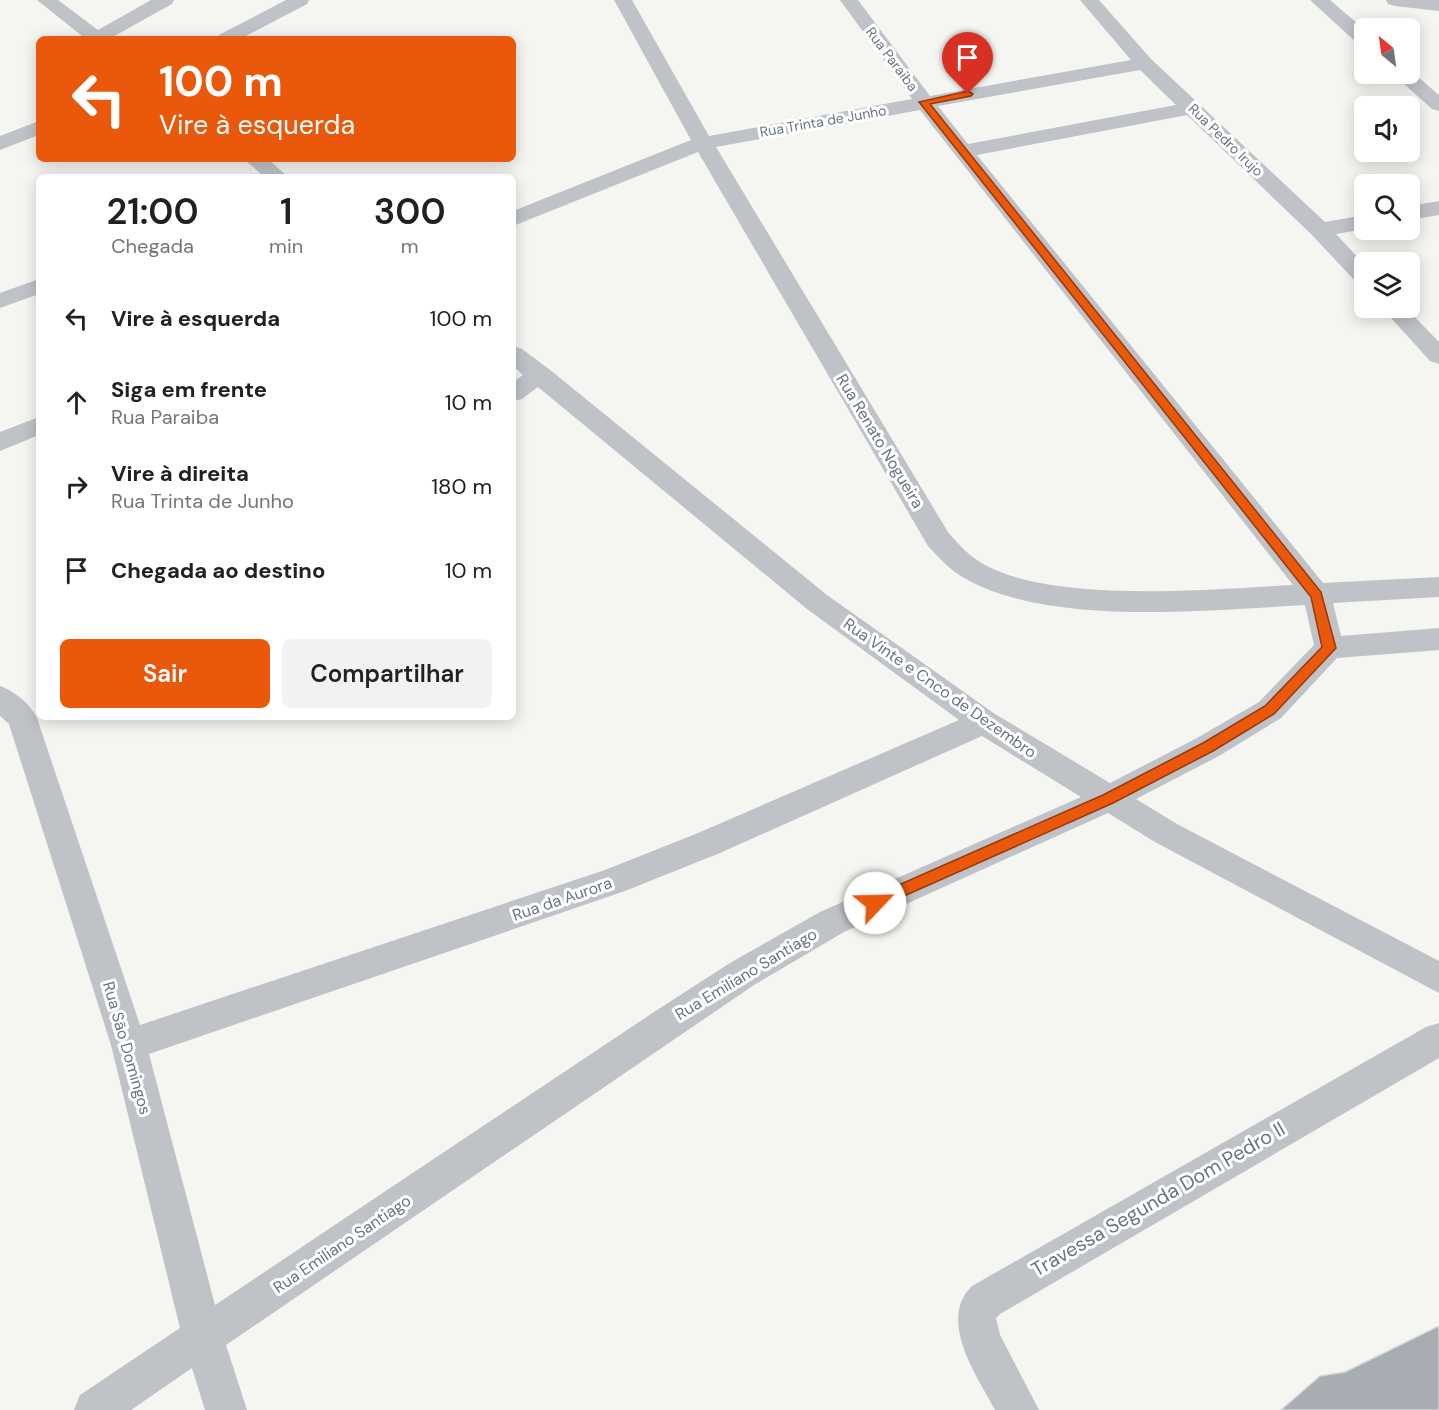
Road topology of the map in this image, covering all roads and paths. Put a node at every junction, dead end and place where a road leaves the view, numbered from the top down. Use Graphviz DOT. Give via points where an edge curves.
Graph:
graph roads {
  1 [pos="46,0"];
  2 [pos="165,0"];
  3 [pos="300,0"];
  4 [pos="623,0"];
  5 [pos="849,0"];
  6 [pos="1089,0"];
  7 [pos="1319,0"];
  8 [pos="1395,0"];
  9 [pos="1439,5"];
  10 [pos="1354,30"];
  11 [pos="93,36"];
  12 [pos="102,36"];
  13 [pos="232,36"];
  14 [pos="1144,63"];
  15 [pos="1415,84"];
  16 [pos="924,102"];
  17 [pos="1439,105"];
  18 [pos="1192,108"];
  19 [pos="36,128"];
  20 [pos="704,143"];
  21 [pos="0,144"];
  22 [pos="963,151"];
  23 [pos="259,162"];
  24 [pos="273,174"];
  25 [pos="1439,208"];
  26 [pos="1420,211"];
  27 [pos="516,218"];
  28 [pos="1354,224"];
  29 [pos="1320,230"];
  30 [pos="1354,266"];
  31 [pos="36,287"];
  32 [pos="0,301"];
  33 [pos="1403,318"];
  34 [pos="516,356"];
  35 [pos="1439,356"];
  36 [pos="540,375"];
  37 [pos="516,391"];
  38 [pos="36,426"];
  39 [pos="0,442"];
  40 [pos="1439,587"];
  41 [pos="1317,595"];
  42 [pos="1439,639"];
  43 [pos="1329,648"];
  44 [pos="15,714"];
  45 [pos="984,722"];
  46 [pos="1108,799"];
  47 [pos="1439,978"];
  48 [pos="1439,1039"];
  49 [pos="129,1045"];
  50 [pos="204,1338"];
  51 [pos="95,1410"];
  52 [pos="226,1410"];
  53 [pos="1018,1410"];
  1 -- 11 [label="street"];
  2 -- 12 [label="street"];
  3 -- 13 [label="street"];
  4 -- 20 [label="street, Rua Renato Nogueira"];
  5 -- 16 [label="street, Rua Paraiba"];
  6 -- 14 [label="street, Rua Pedro Irujo"];
  7 -- 10 [label="street"];
  8 -- 9 [label="street"];
  14 -- 16 [label="street, Rua Trinta de Junho"];
  14 -- 18 [label="street, Rua Pedro Irujo"];
  15 -- 17 [label="street"];
  16 -- 20 [label="street, Rua Trinta de Junho"];
  16 -- 22 [label="street, Rua Paraiba"];
  18 -- 22 [label="street"];
  18 -- 29 [label="street, Rua Pedro Irujo"];
  19 -- 21 [label="street"];
  20 -- 27 [label="street, Rua Trinta de Junho"];
  20 -- 41 [label="street, Rua Renato Nogueira" via="938,539 957,561 982,576 1032,591 1093,600"];
  22 -- 41 [label="street, Rua Paraiba"];
  23 -- 24 [label="street"];
  25 -- 26 [label="street"];
  28 -- 29 [label="street"];
  29 -- 30 [label="street, Rua Pedro Irujo"];
  31 -- 32 [label="street"];
  33 -- 35 [label="street"];
  34 -- 36 [label="street, Rua Vinte e Cnco de Dezembro"];
  36 -- 37 [label="street"];
  36 -- 45 [label="street, Rua Vinte e Cnco de Dezembro" via="817,602"];
  38 -- 39 [label="street"];
  40 -- 41 [label="street"];
  41 -- 43 [label="street"];
  42 -- 43 [label="street"];
  43 -- 46 [label="street, Rua Emiliano Santiago" via="1270,710"];
  44 -- 49 [label="street, Rua São Domingos"];
  45 -- 46 [label="street, Rua Vinte e Cnco de Dezembro"];
  45 -- 49 [label="street, Rua da Aurora" via="613,881"];
  46 -- 47 [label="street, Rua Vinte e Cnco de Dezembro"];
  46 -- 50 [label="street, Rua Emiliano Santiago" via="832,922 742,974"];
  48 -- 53 [label="street, Travessa Segunda Dom Pedro II" via="981,1304 976,1318 980,1336"];
  49 -- 50 [label="street, Rua São Domingos"];
  50 -- 51 [label="street, Rua Emiliano Santiago"];
  50 -- 52 [label="street, Rua São Domingos"];
}
